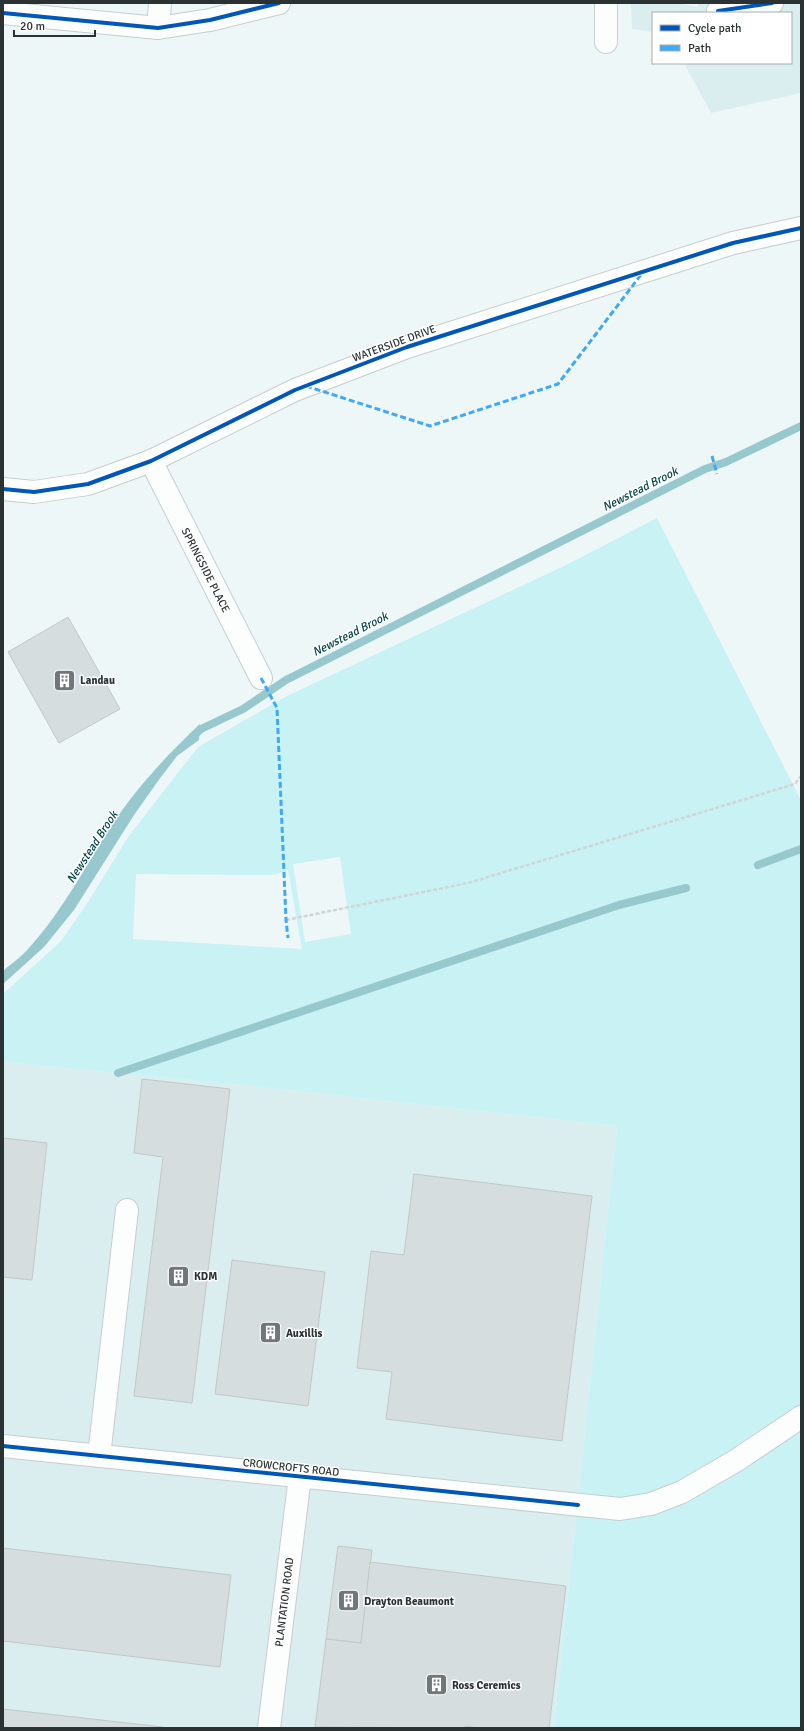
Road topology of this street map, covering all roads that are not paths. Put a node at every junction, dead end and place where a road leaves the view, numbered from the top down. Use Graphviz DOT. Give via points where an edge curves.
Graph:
graph roads {
  1 [pos="160,3"];
  2 [pos="279,3"];
  3 [pos="606,3"];
  4 [pos="770,7"];
  5 [pos="718,11"];
  6 [pos="3,13"];
  7 [pos="158,28"];
  8 [pos="606,42"];
  9 [pos="801,228"];
  10 [pos="151,461"];
  11 [pos="3,489"];
  12 [pos="261,678"];
  13 [pos="127,1210"];
  14 [pos="801,1417"];
  15 [pos="3,1446"];
  16 [pos="99,1456"];
  17 [pos="300,1476"];
  18 [pos="269,1728"];
  1 -- 7 [label="street"];
  2 -- 7 [label="street" via="210,20"];
  3 -- 8 [label="street"];
  4 -- 5 [label="street"];
  6 -- 7 [label="street"];
  9 -- 10 [label="street, WATERSIDE DRIVE" via="733,243 407,346 295,390"];
  10 -- 11 [label="street, WATERSIDE DRIVE" via="88,484 34,492"];
  10 -- 12 [label="street, SPRINGSIDE PLACE"];
  13 -- 16 [label="street"];
  14 -- 17 [label="street, CROWCROFTS ROAD" via="737,1460 682,1492 651,1504 620,1509"];
  15 -- 16 [label="street, CROWCROFTS ROAD"];
  16 -- 17 [label="street, CROWCROFTS ROAD"];
  17 -- 18 [label="street, PLANTATION ROAD"];
}
